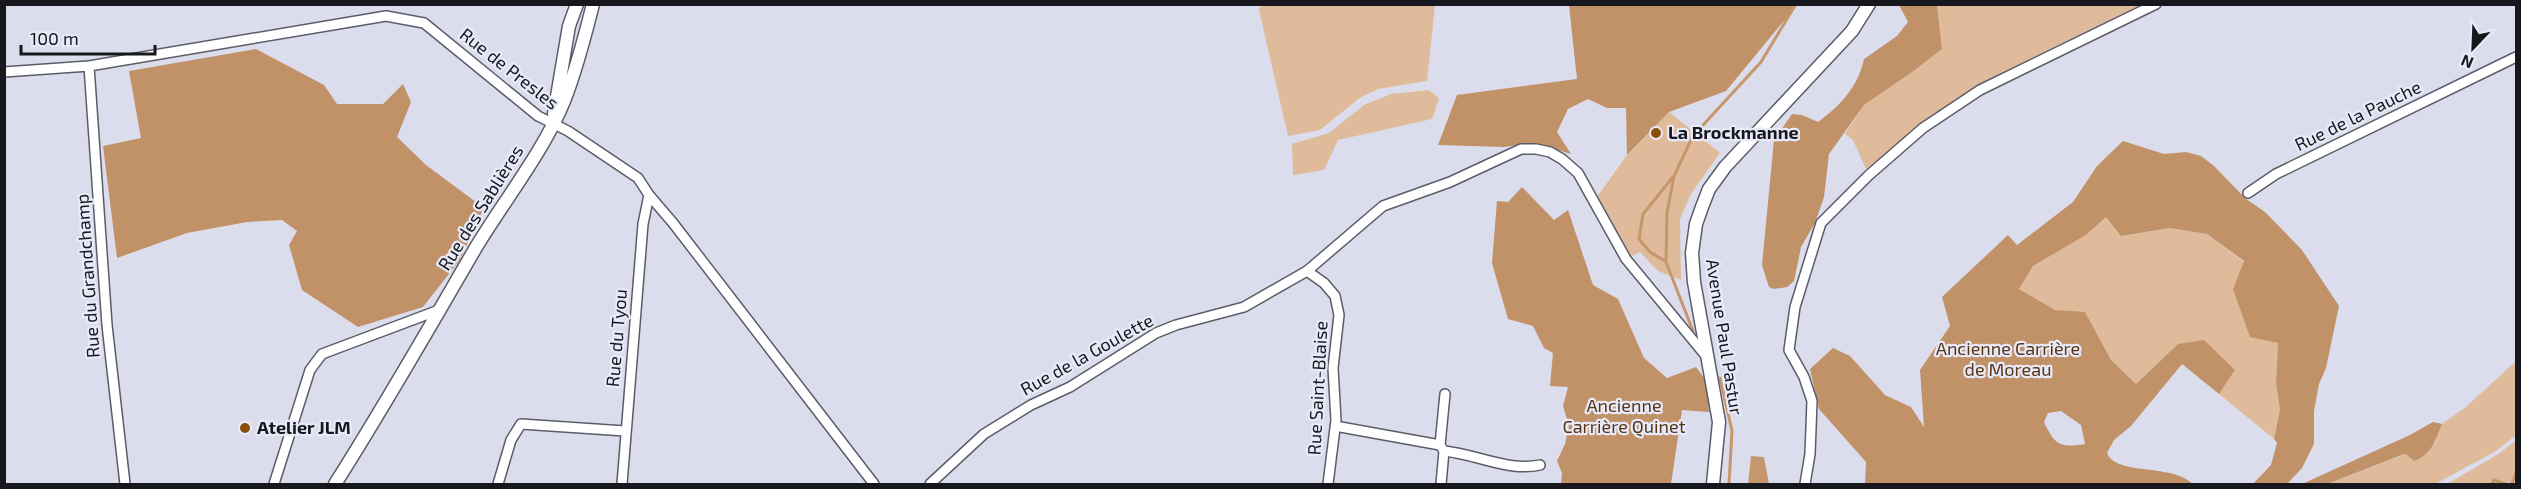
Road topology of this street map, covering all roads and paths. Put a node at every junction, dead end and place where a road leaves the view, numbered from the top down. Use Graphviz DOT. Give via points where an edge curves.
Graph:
graph roads {
  1 [pos="577,4"];
  2 [pos="592,4"];
  3 [pos="1869,4"];
  4 [pos="2156,4"];
  5 [pos="2517,57"];
  6 [pos="89,66"];
  7 [pos="4,72"];
  8 [pos="567,72"];
  9 [pos="552,124"];
  10 [pos="2248,193"];
  11 [pos="648,195"];
  12 [pos="1306,271"];
  13 [pos="439,310"];
  14 [pos="414,319"];
  15 [pos="426,333"];
  16 [pos="1709,360"];
  17 [pos="1445,394"];
  18 [pos="1335,426"];
  19 [pos="626,431"];
  20 [pos="1442,448"];
  21 [pos="1540,465"];
  22 [pos="125,484"];
  23 [pos="274,484"];
  24 [pos="335,484"];
  25 [pos="498,484"];
  26 [pos="622,484"];
  27 [pos="873,484"];
  28 [pos="930,484"];
  29 [pos="1328,484"];
  30 [pos="1441,484"];
  31 [pos="1713,484"];
  32 [pos="1805,484"];
  1 -- 8 [label="main road" via="569,26"];
  2 -- 8 [label="main road"];
  3 -- 16 [label="main road, Avenue Paul Pastur" via="1851,31 1709,189 1696,224 1692,254"];
  4 -- 32 [label="street" via="1980,90 1923,128 1821,223 1795,307 1788,350 1812,401"];
  5 -- 10 [label="street, Rue de la Pauche" via="2276,174"];
  6 -- 7 [label="street, Rue de Presles"];
  6 -- 9 [label="street, Rue de Presles" via="386,16 424,23 537,116"];
  6 -- 22 [label="street, Rue du Grandchamp" via="107,326"];
  8 -- 9 [label="main road, Rue des Sablières" via="564,101"];
  9 -- 11 [label="street, Rue de Presles" via="638,178"];
  9 -- 13 [label="main road, Rue des Sablières"];
  11 -- 19 [label="street, Rue du Tyou"];
  11 -- 27 [label="street, Rue de Presles"];
  12 -- 16 [label="street, Rue de la Goulette" via="1383,206 1450,182 1521,149 1536,149 1562,159 1578,173 1626,259"];
  12 -- 18 [label="street, Rue Saint-Blaise" via="1335,296 1339,315 1333,368"];
  12 -- 28 [label="street, Rue de la Goulette" via="1244,307 1156,333 1070,387 984,434"];
  13 -- 14 [label="street"];
  13 -- 15 [label="main road, Rue des Sablières"];
  14 -- 15 [label="street"];
  14 -- 23 [label="street" via="322,354 310,370"];
  15 -- 24 [label="main road, Rue des Sablières"];
  16 -- 31 [label="main road, Avenue Paul Pastur" via="1719,422"];
  17 -- 20 [label="street"];
  18 -- 20 [label="street"];
  18 -- 29 [label="street, Rue Saint-Blaise"];
  19 -- 25 [label="street" via="521,424 511,440"];
  19 -- 26 [label="street, Rue du Tyou"];
  20 -- 21 [label="street" via="1525,468"];
  20 -- 30 [label="street"];
}
